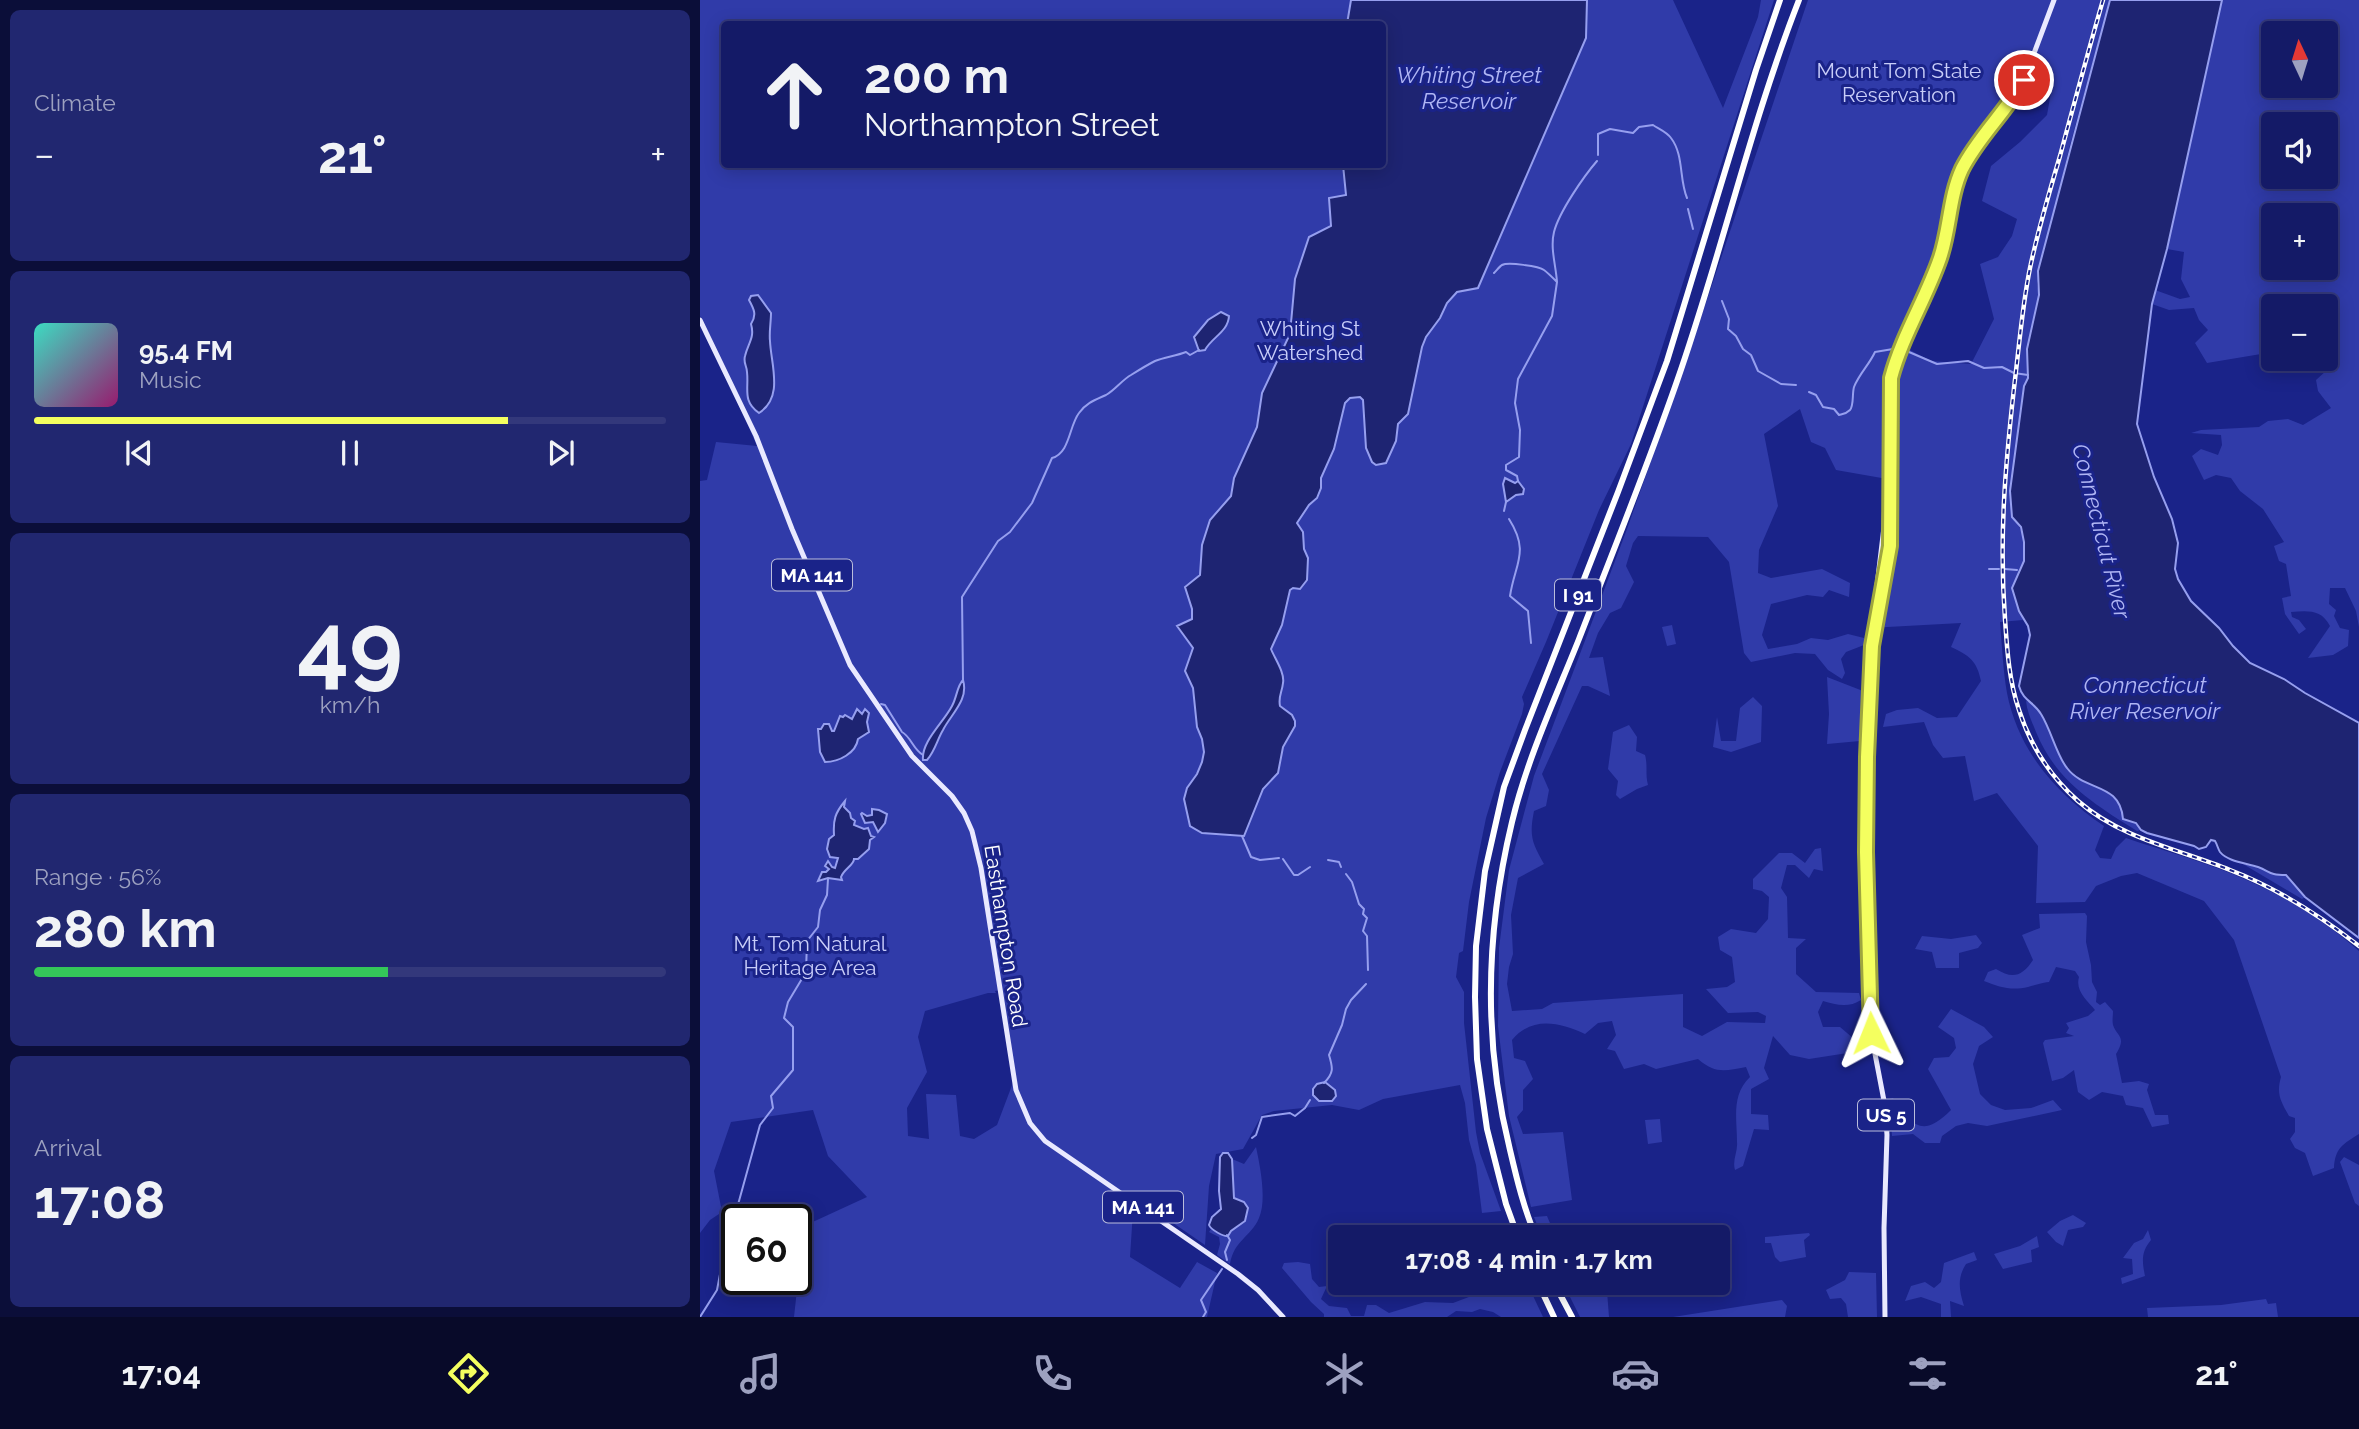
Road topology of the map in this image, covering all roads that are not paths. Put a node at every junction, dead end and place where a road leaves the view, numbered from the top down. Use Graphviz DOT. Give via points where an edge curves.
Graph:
graph roads {
  1 [pos="1780,0"];
  2 [pos="1799,0"];
  3 [pos="2054,0"];
  4 [pos="700,320"];
  5 [pos="1513,1225"];
  6 [pos="1530,1225"];
  7 [pos="1544,1295"];
  8 [pos="1560,1295"];
  9 [pos="1283,1317"];
  10 [pos="1554,1317"];
  11 [pos="1572,1317"];
  12 [pos="1885,1317"];
  1 -- 5 [label="highway, I 91" via="1667,361 1504,787 1492,838 1476,946 1476,1046 1487,1129"];
  2 -- 6 [label="highway, I 91" via="1776,60 1679,378 1558,689 1512,821 1497,902 1490,994 1497,1092"];
  3 -- 12 [label="main road, US 5" via="2024,80 1962,169 1940,260 1891,378 1890,546 1872,646 1866,809 1871,1033 1886,1119"];
  4 -- 9 [label="main road, Easthampton Road / MA 141" via="746,412 850,665 912,756 952,796 972,831 1016,1090 1030,1123 1053,1147 1238,1274"];
  7 -- 10 [label="highway"];
  8 -- 11 [label="highway"];
}
